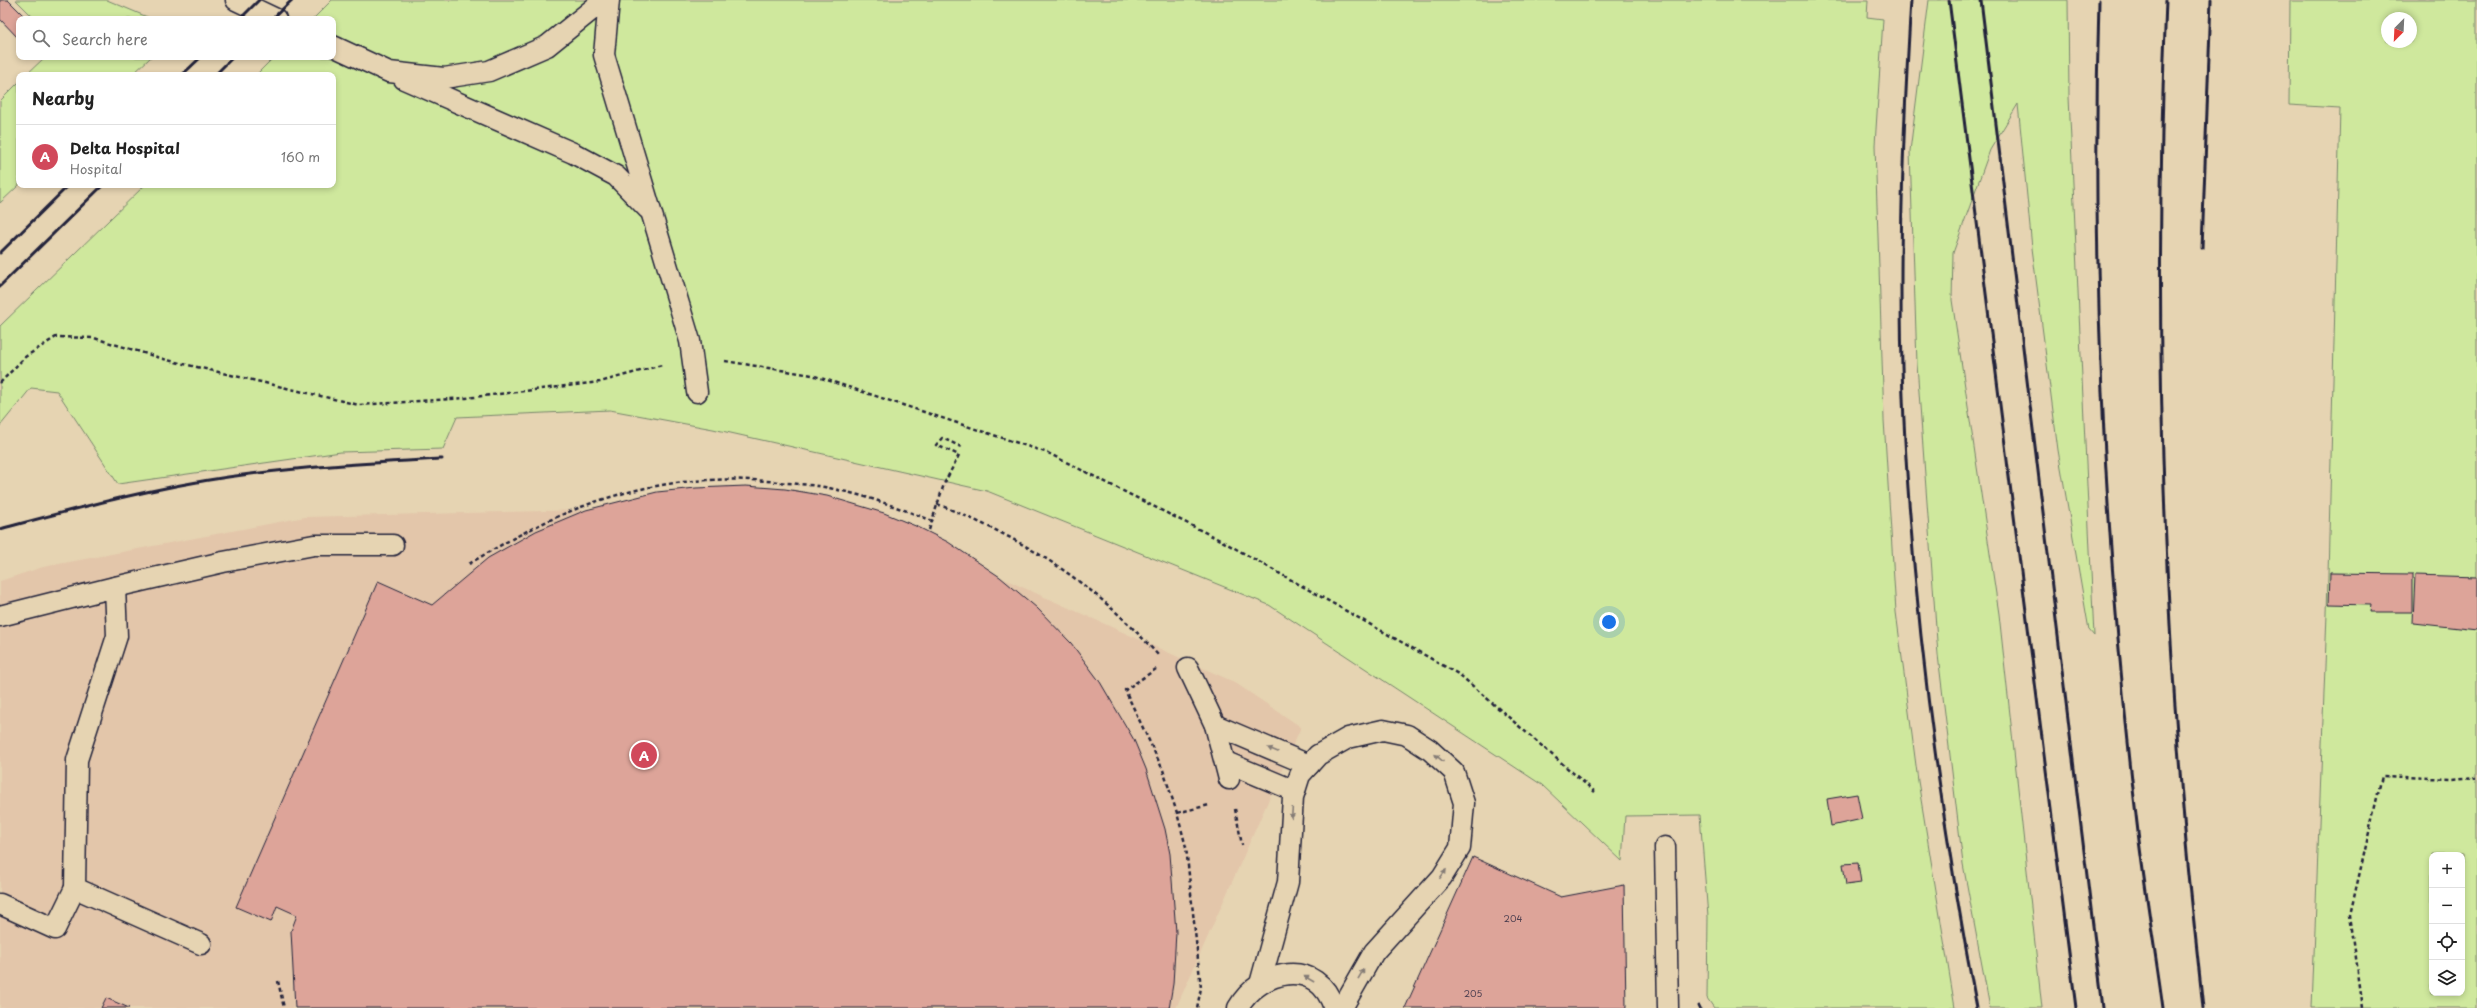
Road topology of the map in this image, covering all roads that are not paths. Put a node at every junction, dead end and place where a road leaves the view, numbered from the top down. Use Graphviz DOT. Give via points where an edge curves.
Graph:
graph roads {
  1 [pos="236,0"];
  2 [pos="604,0"];
  3 [pos="608,0"];
  4 [pos="270,16"];
  5 [pos="336,47"];
  6 [pos="389,72"];
  7 [pos="650,211"];
  8 [pos="697,392"];
  9 [pos="393,545"];
  10 [pos="115,587"];
  11 [pos="0,616"];
  12 [pos="1188,668"];
  13 [pos="1215,724"];
  14 [pos="1309,765"];
  15 [pos="1295,792"];
  16 [pos="1664,847"];
  17 [pos="75,888"];
  18 [pos="0,904"];
  19 [pos="202,944"];
  20 [pos="1260,984"];
  21 [pos="1238,1008"];
  22 [pos="1334,1008"];
  23 [pos="1342,1008"];
  24 [pos="1668,1008"];
  1 -- 4 [label="lane"];
  2 -- 6 [label="lane" via="547,46 489,71 444,78"];
  3 -- 7 [label="lane" via="604,55"];
  5 -- 6 [label="lane"];
  6 -- 7 [label="lane" via="506,126 573,153 616,176"];
  7 -- 8 [label="lane" via="690,341"];
  9 -- 10 [label="lane" via="314,545 223,562"];
  10 -- 11 [label="lane"];
  10 -- 17 [label="lane" via="117,636 77,760"];
  12 -- 13 [label="lane"];
  14 -- 13 [label="lane, one-way"];
  13 -- 15 [label="lane" via="1228,771"];
  14 -- 15 [label="lane" via="1300,775"];
  23 -- 14 [label="lane, one-way" via="1374,952 1442,877 1460,848 1464,803 1454,772 1430,750 1407,735 1384,730 1348,738 1318,756"];
  15 -- 20 [label="lane, one-way" via="1288,882"];
  16 -- 24 [label="lane"];
  17 -- 18 [label="lane" via="55,929"];
  17 -- 19 [label="lane"];
  20 -- 21 [label="lane"];
  22 -- 20 [label="lane, one-way" via="1331,999 1319,985 1306,977 1291,973"];
}
